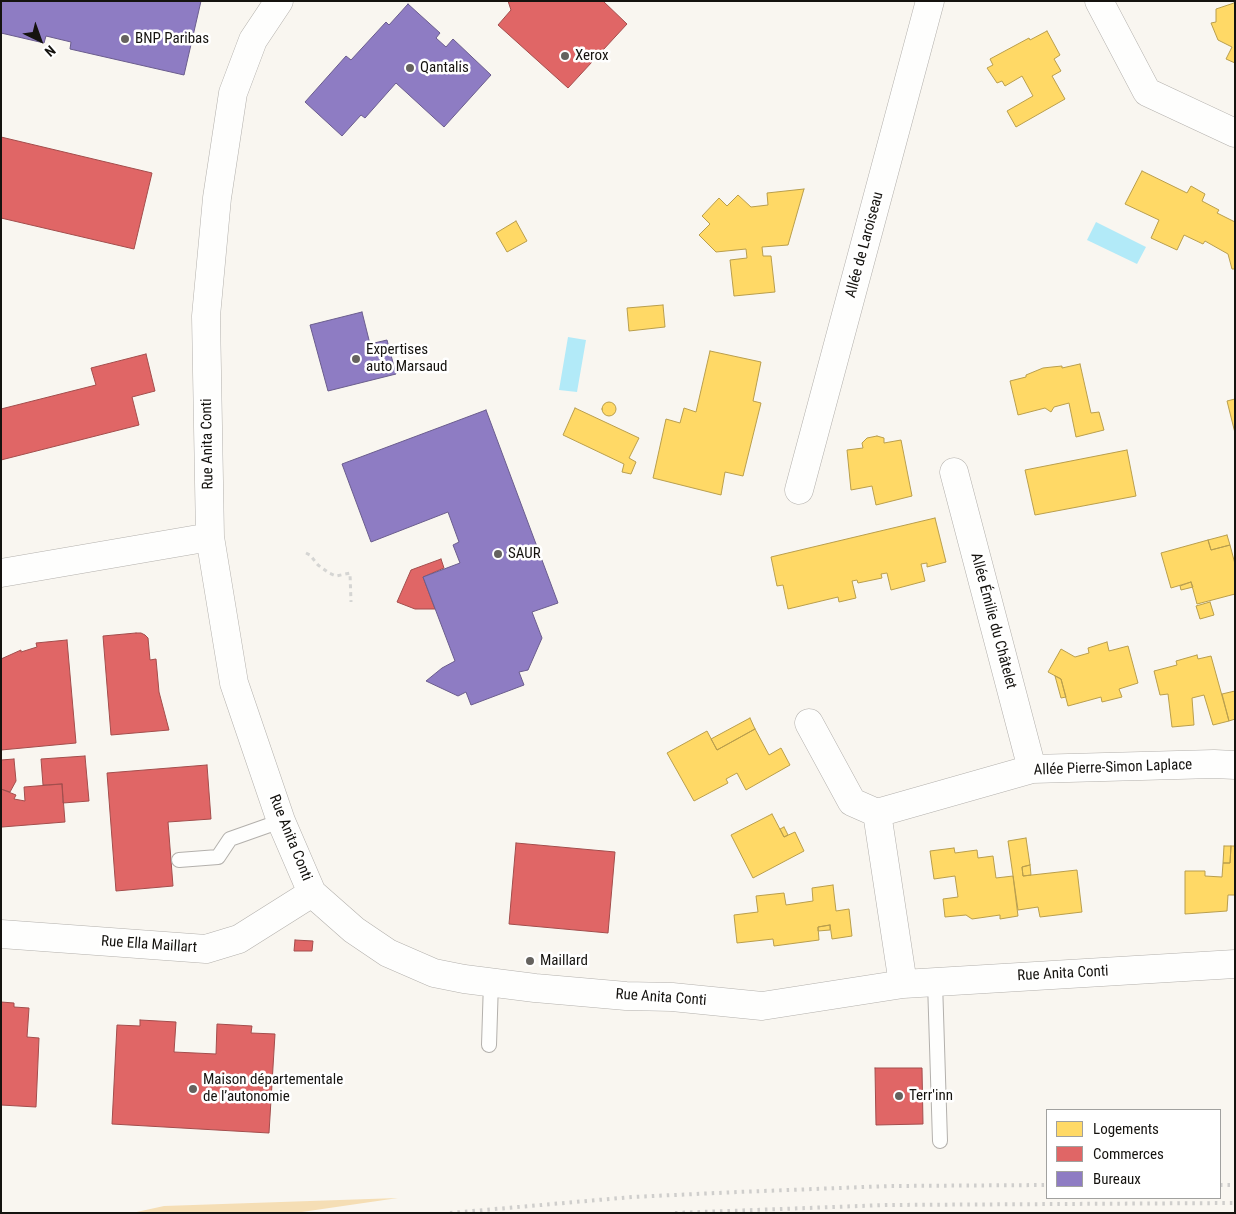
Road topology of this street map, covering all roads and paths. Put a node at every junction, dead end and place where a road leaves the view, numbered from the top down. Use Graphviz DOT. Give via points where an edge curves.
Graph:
graph roads {
  1 [pos="279,1"];
  2 [pos="930,1"];
  3 [pos="1099,1"];
  4 [pos="1235,133"];
  5 [pos="954,472"];
  6 [pos="799,490"];
  7 [pos="210,537"];
  8 [pos="306,553"];
  9 [pos="1,573"];
  10 [pos="351,602"];
  11 [pos="809,723"];
  12 [pos="1235,765"];
  13 [pos="1032,769"];
  14 [pos="877,813"];
  15 [pos="281,821"];
  16 [pos="179,860"];
  17 [pos="312,892"];
  18 [pos="1,934"];
  19 [pos="1235,964"];
  20 [pos="491,982"];
  21 [pos="935,982"];
  22 [pos="904,984"];
  23 [pos="489,1045"];
  24 [pos="940,1141"];
  1 -- 7 [label="street, Rue Anita Conti" via="253,40 232,93 216,198 206,316"];
  2 -- 6 [label="street, Allée de Laroiseau"];
  3 -- 4 [label="street" via="1147,92"];
  5 -- 13 [label="street, Allée Émilie du Châtelet"];
  7 -- 9 [label="street"];
  7 -- 15 [label="street, Rue Anita Conti" via="234,683"];
  8 -- 10 [label="path" via="329,573 336,576 350,573"];
  11 -- 14 [label="street" via="852,802"];
  12 -- 13 [label="street, Allée Pierre-Simon Laplace"];
  13 -- 14 [label="street, Allée Pierre-Simon Laplace"];
  14 -- 22 [label="street"];
  15 -- 16 [label="lane" via="230,839 218,857"];
  15 -- 17 [label="street, Rue Anita Conti"];
  17 -- 18 [label="street, Rue Ella Maillart" via="239,939 206,949"];
  17 -- 20 [label="street, Rue Anita Conti" via="354,930 388,953 434,973"];
  19 -- 21 [label="street, Rue Anita Conti"];
  20 -- 22 [label="street, Rue Anita Conti" via="762,1006"];
  20 -- 23 [label="lane"];
  21 -- 22 [label="street, Rue Anita Conti"];
  21 -- 24 [label="lane"];
}
